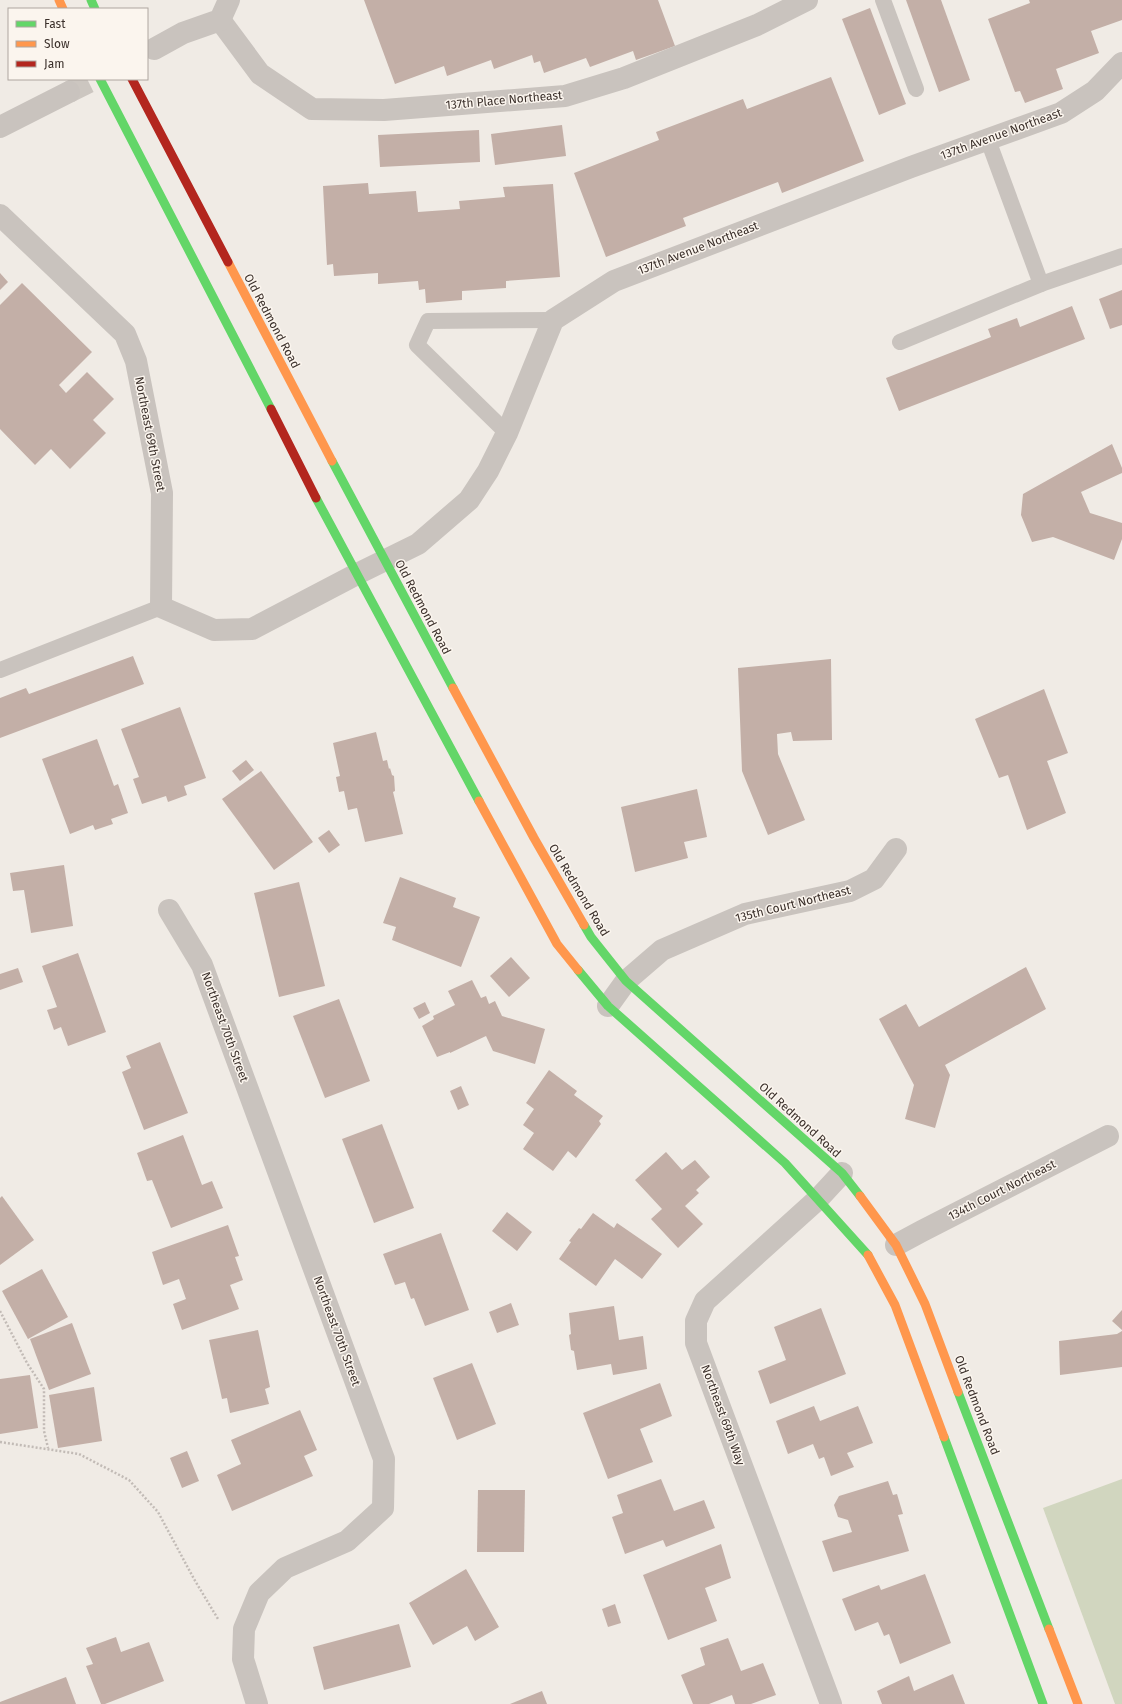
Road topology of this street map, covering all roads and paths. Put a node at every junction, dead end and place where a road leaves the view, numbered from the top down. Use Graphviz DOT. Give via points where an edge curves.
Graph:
graph roads {
  1 [pos="229,0"];
  2 [pos="807,0"];
  3 [pos="883,0"];
  4 [pos="220,20"];
  5 [pos="154,49"];
  6 [pos="1122,63"];
  7 [pos="101,80"];
  8 [pos="133,80"];
  9 [pos="916,89"];
  10 [pos="69,92"];
  11 [pos="0,127"];
  12 [pos="988,140"];
  13 [pos="0,215"];
  14 [pos="1122,256"];
  15 [pos="1041,284"];
  16 [pos="554,320"];
  17 [pos="900,342"];
  18 [pos="507,433"];
  19 [pos="384,560"];
  20 [pos="357,574"];
  21 [pos="161,607"];
  22 [pos="0,670"];
  23 [pos="896,849"];
  24 [pos="169,910"];
  25 [pos="626,981"];
  26 [pos="608,1006"];
  27 [pos="1108,1136"];
  28 [pos="842,1173"];
  29 [pos="818,1199"];
  30 [pos="896,1245"];
  31 [pos="0,1311"];
  32 [pos="0,1442"];
  33 [pos="48,1448"];
  34 [pos="218,1619"];
  35 [pos="257,1704"];
  36 [pos="831,1704"];
  37 [pos="1043,1704"];
  38 [pos="1078,1704"];
  1 -- 4 [label="street"];
  2 -- 4 [label="street, 137th Place Northeast" via="757,25 624,78 565,96 384,110 312,109 260,74"];
  3 -- 9 [label="lane"];
  4 -- 5 [label="street" via="183,34"];
  6 -- 12 [label="street, 137th Avenue Northeast" via="1095,91 1061,113"];
  7 -- 20 [label="main road"];
  8 -- 19 [label="main road, Old Redmond Road"];
  10 -- 11 [label="street"];
  12 -- 15 [label="lane"];
  12 -- 16 [label="street, 137th Avenue Northeast" via="614,281"];
  13 -- 21 [label="street, Northeast 69th Street" via="125,334 136,361 162,493"];
  14 -- 15 [label="lane"];
  15 -- 17 [label="lane"];
  16 -- 18 [label="street"];
  16 -- 18 [label="lane" via="428,321 417,345"];
  18 -- 19 [label="street" via="470,500 418,544"];
  19 -- 20 [label="street"];
  19 -- 25 [label="main road, Old Redmond Road" via="591,937"];
  20 -- 21 [label="street" via="252,629 214,630"];
  20 -- 26 [label="main road" via="557,944"];
  21 -- 22 [label="lane"];
  23 -- 25 [label="street, 135th Court Northeast" via="874,879 850,891 745,914 662,950"];
  24 -- 35 [label="street, Northeast 70th Street" via="202,965 384,1460 383,1508 347,1541 285,1568 259,1593 244,1629 243,1659"];
  25 -- 26 [label="street, 135th Court Northeast"];
  25 -- 28 [label="main road, Old Redmond Road"];
  26 -- 29 [label="main road" via="785,1163"];
  27 -- 30 [label="street, 134th Court Northeast"];
  28 -- 29 [label="street, Northeast 69th Way"];
  28 -- 30 [label="main road, Old Redmond Road"];
  29 -- 36 [label="street, Northeast 69th Way" via="705,1301 696,1321 696,1343"];
  29 -- 37 [label="main road" via="866,1252 895,1305"];
  30 -- 38 [label="main road, Old Redmond Road" via="925,1304"];
  31 -- 33 [label="path" via="26,1363 44,1389 44,1431"];
  32 -- 33 [label="path"];
  33 -- 34 [label="path" via="79,1454 129,1480 158,1512"];
}
